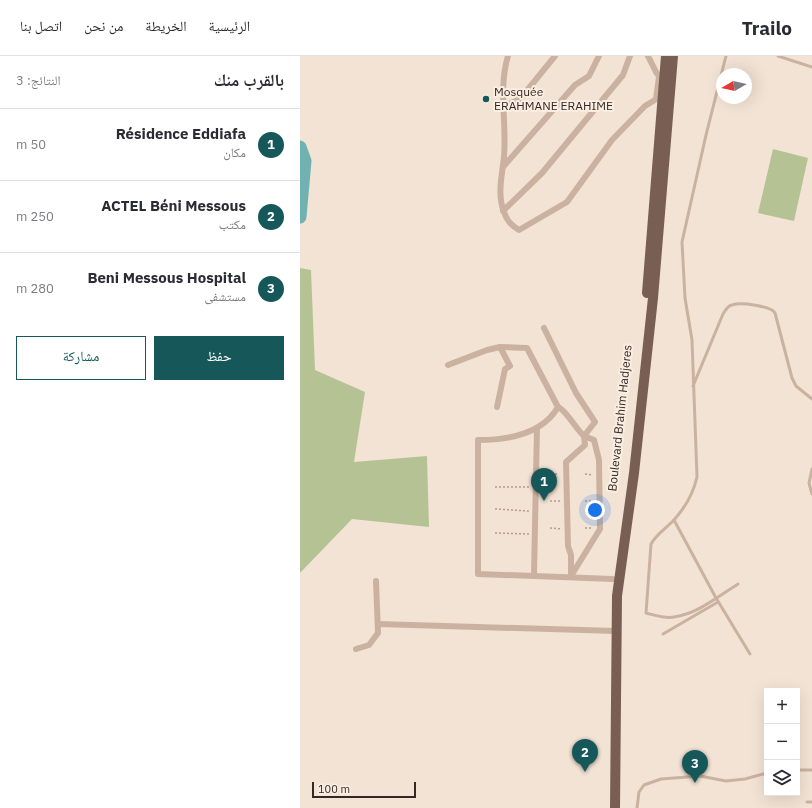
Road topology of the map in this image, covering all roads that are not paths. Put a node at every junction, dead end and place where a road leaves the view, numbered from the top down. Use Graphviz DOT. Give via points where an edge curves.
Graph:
graph roads {
  1 [pos="508,56"];
  2 [pos="555,56"];
  3 [pos="599,56"];
  4 [pos="630,56"];
  5 [pos="648,56"];
  6 [pos="666,56"];
  7 [pos="673,56"];
  8 [pos="726,56"];
  9 [pos="778,56"];
  10 [pos="812,67"];
  11 [pos="663,89"];
  12 [pos="503,107"];
  13 [pos="501,169"];
  14 [pos="503,211"];
  15 [pos="544,328"];
  16 [pos="500,348"];
  17 [pos="448,365"];
  18 [pos="692,387"];
  19 [pos="812,399"];
  20 [pos="497,407"];
  21 [pos="558,407"];
  22 [pos="537,428"];
  23 [pos="584,436"];
  24 [pos="812,469"];
  25 [pos="812,494"];
  26 [pos="674,520"];
  27 [pos="534,575"];
  28 [pos="571,576"];
  29 [pos="613,579"];
  30 [pos="376,581"];
  31 [pos="738,584"];
  32 [pos="716,598"];
  33 [pos="718,602"];
  34 [pos="378,624"];
  35 [pos="613,631"];
  36 [pos="663,634"];
  37 [pos="356,649"];
  38 [pos="750,654"];
  39 [pos="800,770"];
  40 [pos="812,770"];
  41 [pos="764,774"];
  42 [pos="807,802"];
  43 [pos="812,802"];
  44 [pos="608,808"];
  45 [pos="615,808"];
  46 [pos="637,808"];
  1 -- 12 [label="street" via="505,66"];
  2 -- 12 [label="street" via="520,99"];
  3 -- 13 [label="street" via="589,76 575,86"];
  4 -- 14 [label="street" via="623,76 542,173"];
  5 -- 11 [label="street"];
  6 -- 11 [label="main road, Boulevard Brahim Hadjeres"];
  7 -- 11 [label="main road"];
  8 -- 18 [label="lane" via="682,242 685,298 692,340"];
  9 -- 10 [label="lane"];
  11 -- 14 [label="street" via="612,140 566,202 519,230 509,224"];
  11 -- 29 [label="main road, Boulevard Brahim Hadjeres" via="645,314"];
  11 -- 35 [label="main road" via="653,298 634,473"];
  12 -- 13 [label="street" via="504,158"];
  13 -- 14 [label="street"];
  15 -- 23 [label="street" via="576,393 595,422"];
  16 -- 17 [label="street" via="487,350"];
  16 -- 20 [label="street" via="510,366 505,369"];
  16 -- 21 [label="street" via="527,348"];
  18 -- 19 [label="lane" via="727,308 732,305 769,307 773,310 792,378 796,386"];
  18 -- 26 [label="lane" via="696,478 690,500"];
  21 -- 22 [label="street" via="550,420"];
  21 -- 23 [label="street"];
  22 -- 27 [label="street"];
  22 -- 27 [label="street" via="515,437 478,440 478,574"];
  23 -- 28 [label="street" via="585,445 566,462"];
  23 -- 28 [label="street" via="594,440 599,460 600,529"];
  24 -- 25 [label="lane" via="809,483"];
  26 -- 32 [label="lane"];
  26 -- 32 [label="lane" via="654,539 649,549 646,613 674,618"];
  27 -- 28 [label="street"];
  28 -- 29 [label="street"];
  29 -- 35 [label="main road, Boulevard Brahim Hadjeres"];
  30 -- 34 [label="street"];
  31 -- 32 [label="lane"];
  32 -- 33 [label="lane"];
  33 -- 36 [label="lane"];
  33 -- 38 [label="lane"];
  34 -- 35 [label="street"];
  34 -- 37 [label="street" via="378,633 373,641"];
  35 -- 44 [label="main road, Boulevard Brahim Hadjeres"];
  35 -- 45 [label="main road"];
  39 -- 40 [label="lane"];
  41 -- 46 [label="lane" via="726,781 700,776 661,779 644,785 639,792"];
  42 -- 43 [label="lane"];
}
